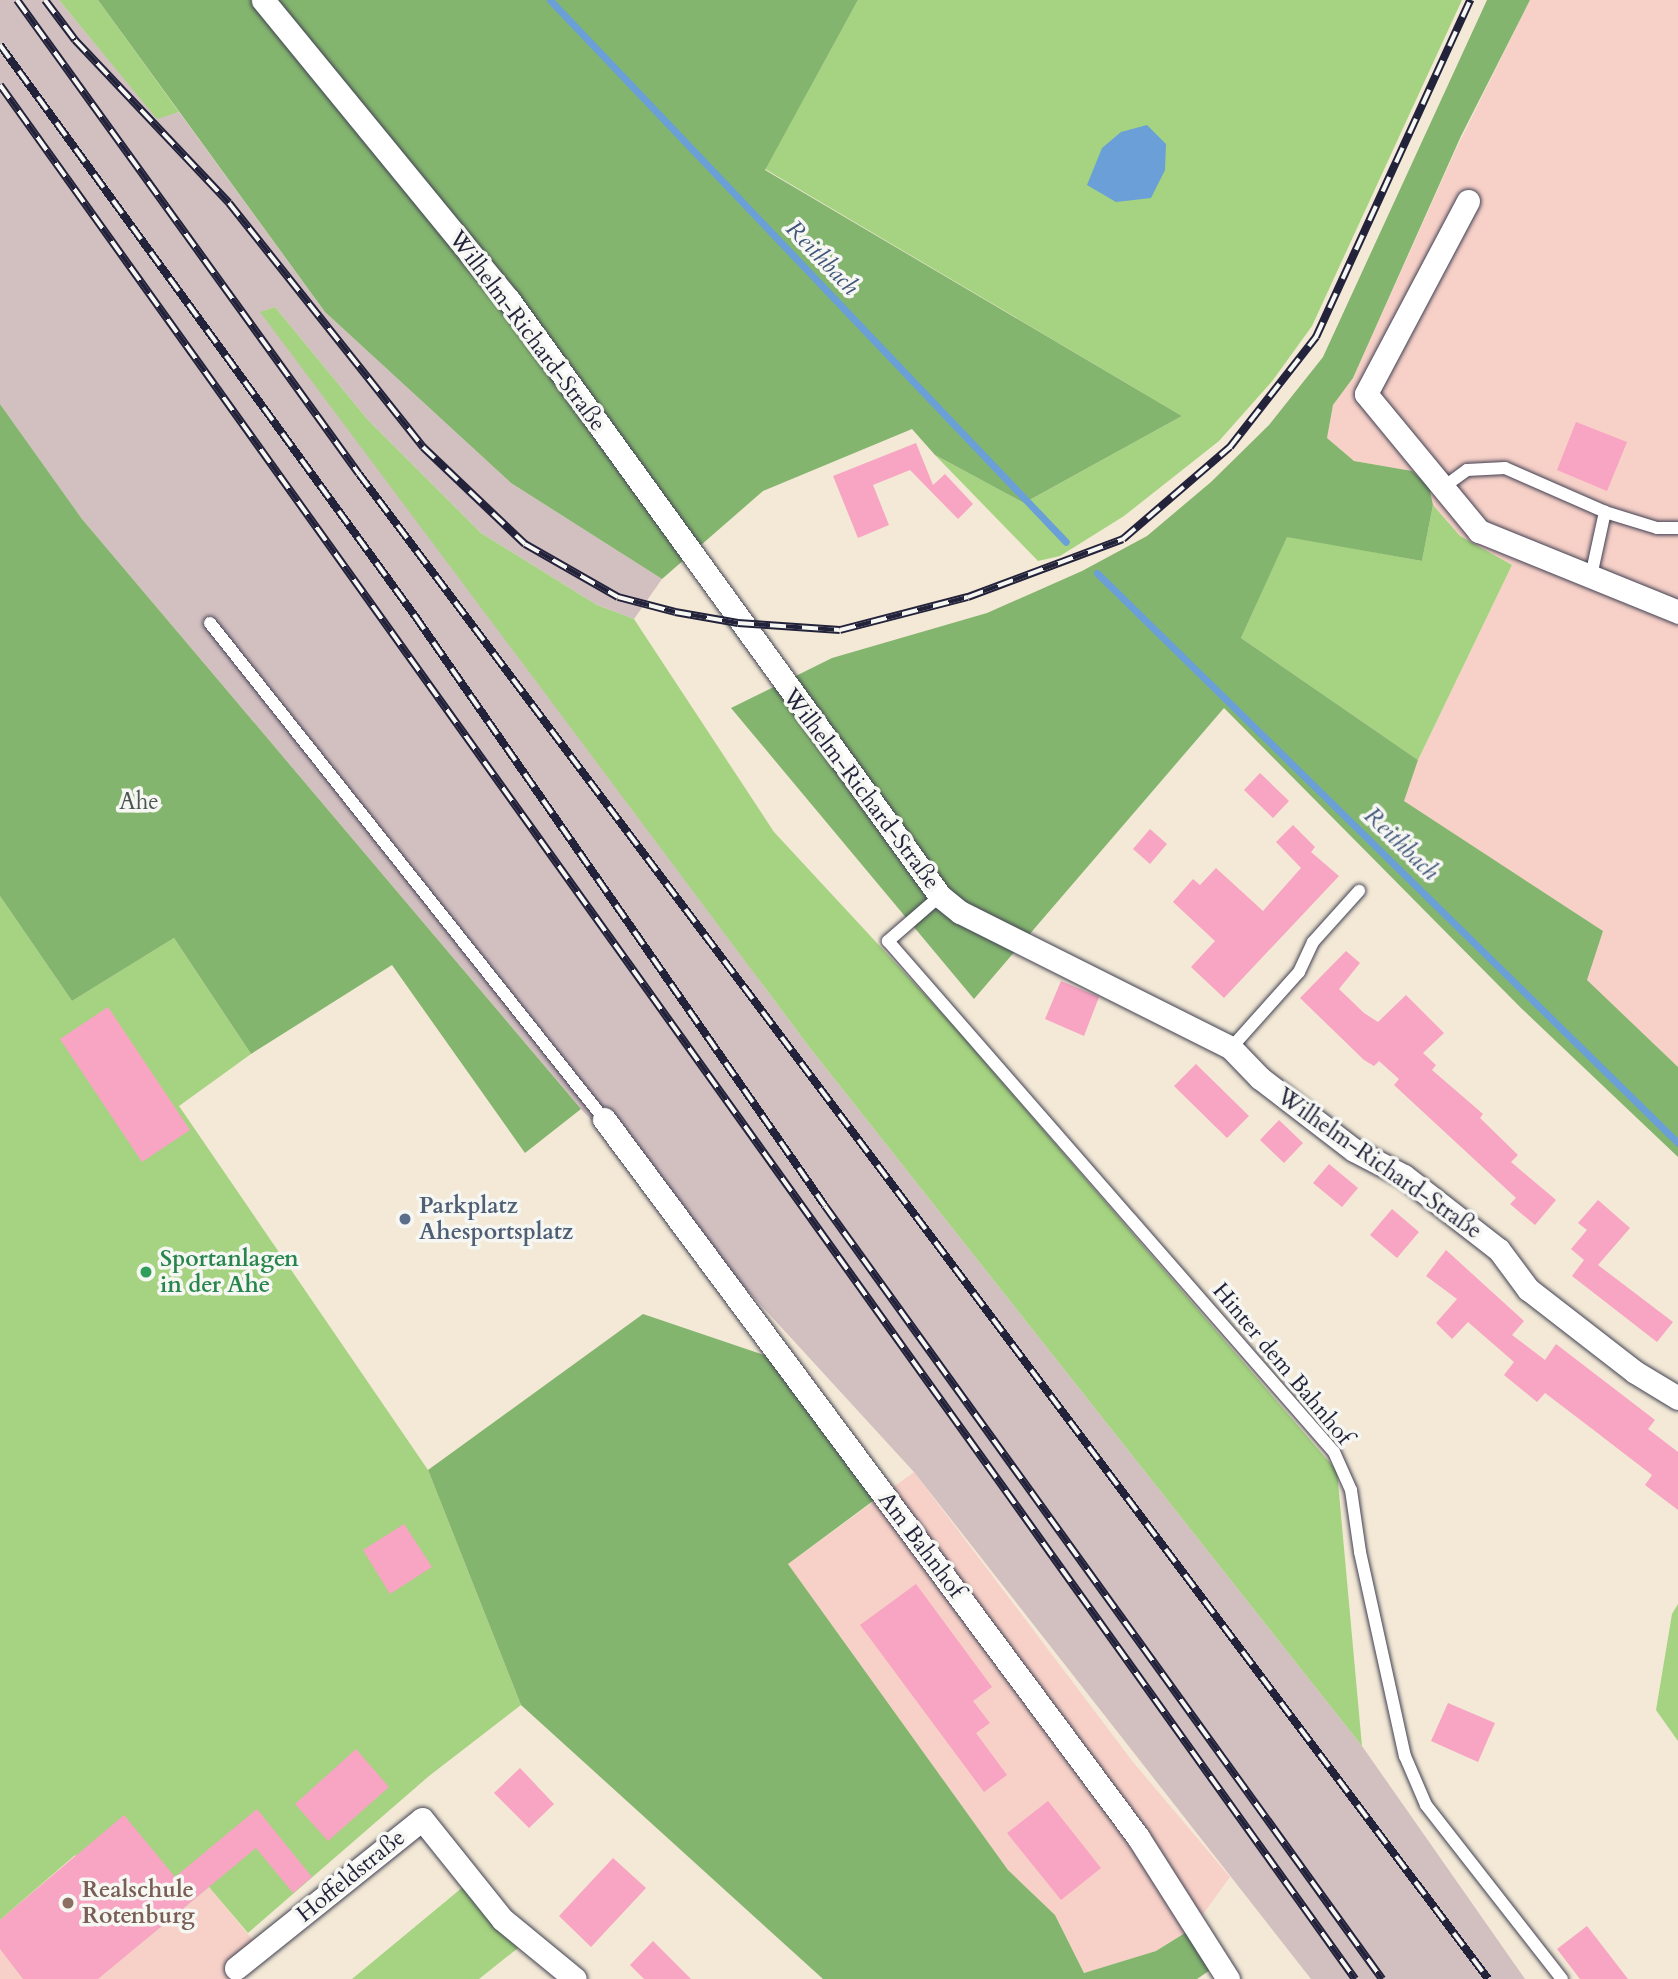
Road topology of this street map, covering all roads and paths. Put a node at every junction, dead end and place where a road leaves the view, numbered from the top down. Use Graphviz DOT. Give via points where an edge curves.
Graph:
graph roads {
  1 [pos="262,0"];
  2 [pos="1468,201"];
  3 [pos="1445,486"];
  4 [pos="1605,512"];
  5 [pos="1678,528"];
  6 [pos="1591,576"];
  7 [pos="1678,611"];
  8 [pos="210,623"];
  9 [pos="1359,891"];
  10 [pos="940,896"];
  11 [pos="1231,1048"];
  12 [pos="604,1119"];
  13 [pos="1678,1398"];
  14 [pos="236,1968"];
  15 [pos="575,1979"];
  16 [pos="1228,1979"];
  17 [pos="1562,1979"];
  1 -- 10 [label="street, Wilhelm-Richard-Straße" via="508,299"];
  2 -- 3 [label="street" via="1366,394"];
  3 -- 4 [label="lane" via="1467,470 1505,468"];
  3 -- 6 [label="street" via="1479,531"];
  4 -- 5 [label="lane" via="1657,528"];
  4 -- 6 [label="lane"];
  6 -- 7 [label="street"];
  8 -- 12 [label="lane"];
  9 -- 11 [label="lane" via="1313,942 1299,972"];
  10 -- 11 [label="street, Wilhelm-Richard-Straße" via="960,912"];
  10 -- 17 [label="lane, Hinter dem Bahnhof" via="888,941 1334,1452 1351,1490 1360,1552 1405,1756 1420,1793"];
  11 -- 13 [label="street, Wilhelm-Richard-Straße" via="1260,1078 1343,1142 1404,1176 1499,1250 1538,1297 1635,1372"];
  12 -- 16 [label="street, Am Bahnhof" via="1138,1837"];
  14 -- 15 [label="street, Hoffeldstraße" via="422,1819 502,1919"];
}
